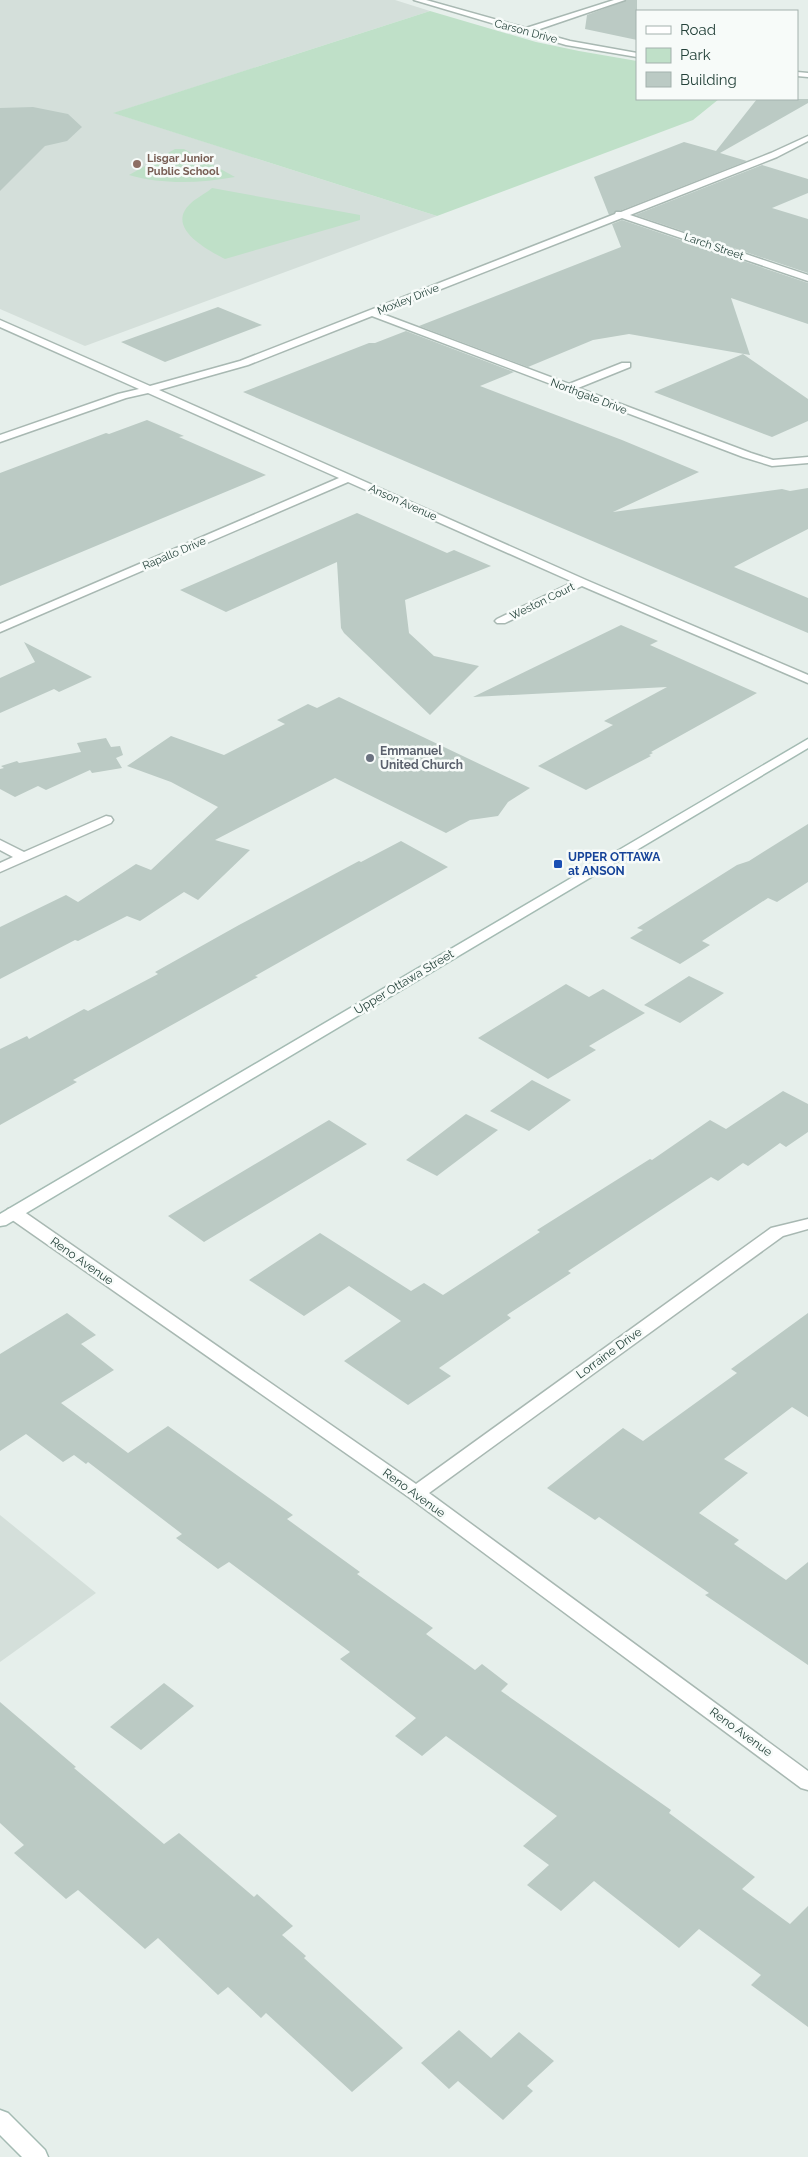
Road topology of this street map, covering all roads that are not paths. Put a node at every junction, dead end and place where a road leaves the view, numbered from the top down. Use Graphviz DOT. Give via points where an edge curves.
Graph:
graph roads {
  1 [pos="418,0"];
  2 [pos="621,0"];
  3 [pos="524,31"];
  4 [pos="636,55"];
  5 [pos="808,138"];
  6 [pos="619,214"];
  7 [pos="808,278"];
  8 [pos="372,313"];
  9 [pos="0,323"];
  10 [pos="626,365"];
  11 [pos="568,388"];
  12 [pos="148,389"];
  13 [pos="0,439"];
  14 [pos="808,460"];
  15 [pos="348,478"];
  16 [pos="582,582"];
  17 [pos="501,621"];
  18 [pos="0,628"];
  19 [pos="808,678"];
  20 [pos="808,744"];
  21 [pos="106,820"];
  22 [pos="0,844"];
  23 [pos="22,857"];
  24 [pos="0,868"];
  25 [pos="7,1217"];
  26 [pos="808,1224"];
  27 [pos="416,1493"];
  28 [pos="808,1782"];
  29 [pos="0,2120"];
  30 [pos="37,2157"];
  1 -- 3 [label="street, Carson Drive"];
  2 -- 3 [label="street"];
  3 -- 4 [label="street, Carson Drive"];
  5 -- 6 [label="street, Moxley Drive" via="774,155"];
  6 -- 7 [label="street, Larch Street"];
  6 -- 8 [label="street, Moxley Drive"];
  8 -- 11 [label="street, Northgate Drive"];
  8 -- 12 [label="street, Moxley Drive" via="234,367"];
  9 -- 12 [label="street, Anson Avenue"];
  10 -- 11 [label="street"];
  11 -- 14 [label="street, Northgate Drive" via="772,463"];
  12 -- 13 [label="street, Moxley Drive" via="57,417"];
  12 -- 15 [label="street, Anson Avenue"];
  15 -- 16 [label="street, Anson Avenue"];
  15 -- 18 [label="street, Rapallo Drive"];
  16 -- 17 [label="street, Weston Court"];
  16 -- 19 [label="street, Anson Avenue"];
  20 -- 25 [label="street, Upper Ottawa Street"];
  21 -- 23 [label="street"];
  22 -- 23 [label="street"];
  23 -- 24 [label="street"];
  25 -- 27 [label="street, Reno Avenue"];
  26 -- 27 [label="street, Lorraine Drive" via="777,1232"];
  27 -- 28 [label="street, Reno Avenue"];
  29 -- 30 [label="street"];
}
